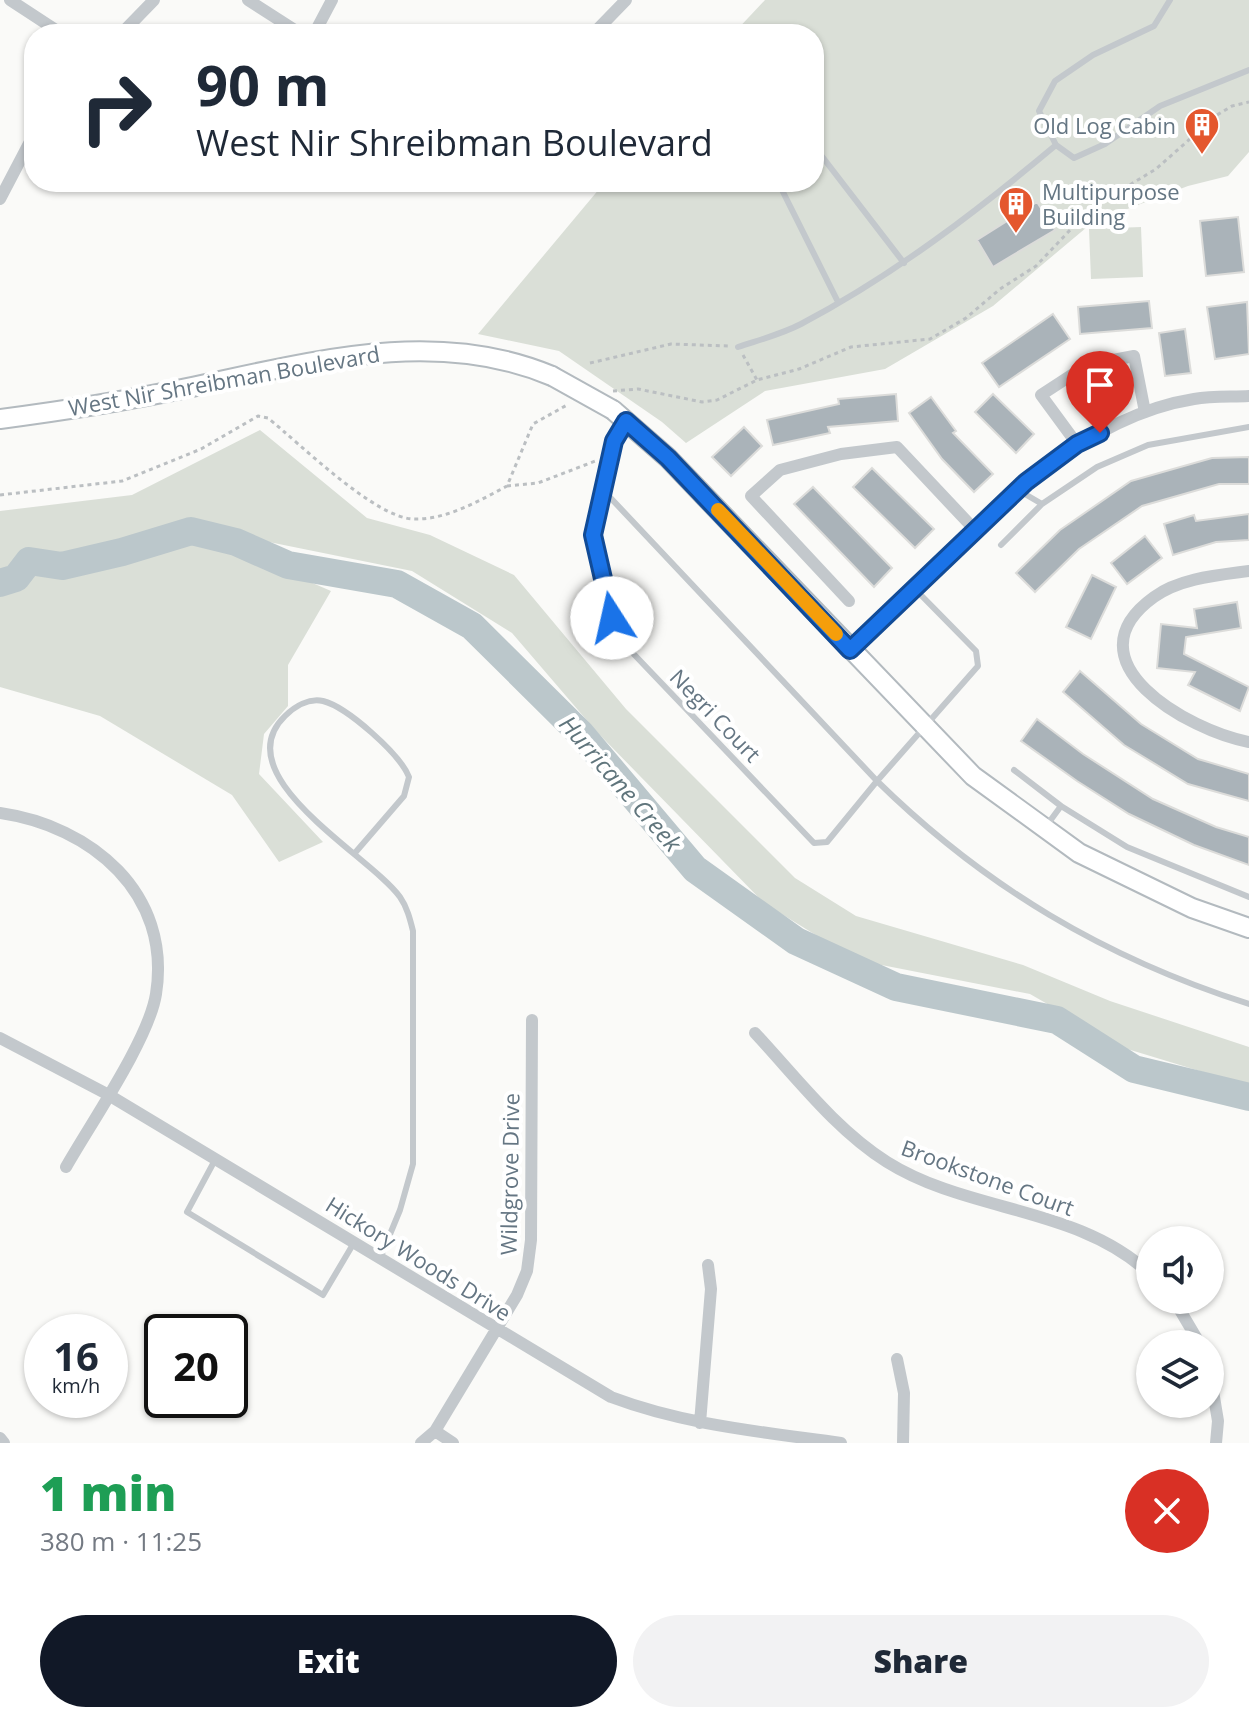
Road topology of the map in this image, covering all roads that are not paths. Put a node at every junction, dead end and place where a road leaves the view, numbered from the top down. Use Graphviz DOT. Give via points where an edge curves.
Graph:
graph roads {
  1 [pos="10,0"];
  2 [pos="154,0"];
  3 [pos="248,0"];
  4 [pos="332,0"];
  5 [pos="626,0"];
  6 [pos="1170,0"];
  7 [pos="47,24"];
  8 [pos="131,24"];
  9 [pos="285,24"];
  10 [pos="319,24"];
  11 [pos="603,24"];
  12 [pos="1249,70"];
  13 [pos="1056,145"];
  14 [pos="24,153"];
  15 [pos="824,159"];
  16 [pos="783,192"];
  17 [pos="0,199"];
  18 [pos="904,263"];
  19 [pos="838,302"];
  20 [pos="738,347"];
  21 [pos="1249,396"];
  22 [pos="1145,412"];
  23 [pos="1,414"];
  24 [pos="620,416"];
  25 [pos="1249,427"];
  26 [pos="1077,444"];
  27 [pos="1018,490"];
  28 [pos="605,492"];
  29 [pos="1042,504"];
  30 [pos="975,530"];
  31 [pos="1001,545"];
  32 [pos="1249,571"];
  33 [pos="914,588"];
  34 [pos="849,601"];
  35 [pos="850,650"];
  36 [pos="922,726"];
  37 [pos="1249,742"];
  38 [pos="1014,770"];
  39 [pos="877,781"];
  40 [pos="1061,806"];
  41 [pos="0,813"];
  42 [pos="1044,829"];
  43 [pos="354,854"];
  44 [pos="1249,897"];
  45 [pos="1249,928"];
  46 [pos="1249,1004"];
  47 [pos="532,1020"];
  48 [pos="755,1033"];
  49 [pos="0,1038"];
  50 [pos="107,1094"];
  51 [pos="216,1159"];
  52 [pos="66,1167"];
  53 [pos="355,1241"];
  54 [pos="381,1256"];
  55 [pos="1136,1261"];
  56 [pos="708,1265"];
  57 [pos="497,1330"];
  58 [pos="897,1359"];
  59 [pos="1218,1418"];
  60 [pos="700,1423"];
  61 [pos="435,1431"];
  62 [pos="0,1438"];
  63 [pos="4,1443"];
  64 [pos="421,1443"];
  65 [pos="453,1443"];
  66 [pos="841,1443"];
  67 [pos="903,1443"];
  68 [pos="1216,1443"];
  1 -- 7 [label="street"];
  2 -- 8 [label="street"];
  3 -- 9 [label="street"];
  4 -- 10 [label="street"];
  5 -- 11 [label="street"];
  6 -- 13 [label="lane" via="1154,26 1093,55 1055,81 1039,111"];
  12 -- 13 [label="lane" via="1160,106 1105,144 1074,158"];
  13 -- 18 [label="lane" via="970,217"];
  14 -- 17 [label="street"];
  15 -- 18 [label="lane"];
  16 -- 19 [label="lane"];
  18 -- 19 [label="lane"];
  19 -- 20 [label="lane" via="799,326"];
  21 -- 22 [label="street" via="1194,399"];
  22 -- 26 [label="street"];
  22 -- 26 [label="street" via="1134,356 1087,365 1041,395"];
  23 -- 24 [label="main road, West Nir Shreibman Boulevard, bridge" via="168,392 337,357 405,349 476,355 552,376"];
  24 -- 28 [label="lane, Negri Court"];
  24 -- 35 [label="main road, West Nir Shreibman Boulevard" via="668,458"];
  25 -- 29 [label="lane" via="1148,445 1097,467"];
  26 -- 27 [label="street"];
  27 -- 29 [label="lane"];
  27 -- 30 [label="street"];
  28 -- 39 [label="lane"];
  28 -- 39 [label="lane, Negri Court" via="593,535 612,618 627,647 814,843 827,842"];
  29 -- 31 [label="lane"];
  30 -- 33 [label="street"];
  30 -- 34 [label="street" via="897,447 780,470 751,496"];
  32 -- 37 [label="street" via="1199,579 1156,595 1131,621 1124,647 1131,675 1159,703 1187,720"];
  33 -- 35 [label="street"];
  33 -- 36 [label="lane" via="979,658 974,672"];
  35 -- 36 [label="main road, West Nir Shreibman Boulevard"];
  36 -- 39 [label="lane"];
  36 -- 42 [label="main road, West Nir Shreibman Boulevard" via="973,776"];
  38 -- 40 [label="lane"];
  39 -- 46 [label="lane" via="937,837 1044,914 1207,990"];
  40 -- 42 [label="lane"];
  40 -- 44 [label="lane" via="1127,847"];
  41 -- 50 [label="street" via="43,821 101,852 146,915 154,942 156,995 139,1040"];
  42 -- 45 [label="main road, West Nir Shreibman Boulevard" via="1141,885"];
  43 -- 43 [label="lane" via="288,791 273,769 270,759 280,721 303,703 314,700 334,706 388,747 409,777 404,796"];
  43 -- 54 [label="lane" via="400,898 415,950 413,1164"];
  47 -- 57 [label="street, Wildgrove Drive" via="531,1240 527,1271"];
  48 -- 55 [label="street, Brookstone Court" via="846,1131 888,1163 1102,1239"];
  49 -- 50 [label="street, Hickory Woods Drive"];
  50 -- 51 [label="street, Hickory Woods Drive"];
  50 -- 52 [label="street"];
  51 -- 53 [label="street, Hickory Woods Drive"];
  51 -- 53 [label="lane" via="187,1212 323,1295"];
  53 -- 54 [label="street, Hickory Woods Drive"];
  54 -- 57 [label="street, Hickory Woods Drive"];
  56 -- 60 [label="street" via="711,1289"];
  57 -- 60 [label="street, Hickory Woods Drive" via="611,1397"];
  57 -- 61 [label="street, Wildgrove Drive"];
  58 -- 67 [label="street" via="904,1393"];
  59 -- 68 [label="street"];
  60 -- 66 [label="street, Hickory Woods Drive"];
  61 -- 64 [label="street, Wildgrove Drive"];
  61 -- 65 [label="street"];
  62 -- 63 [label="street"];
}
